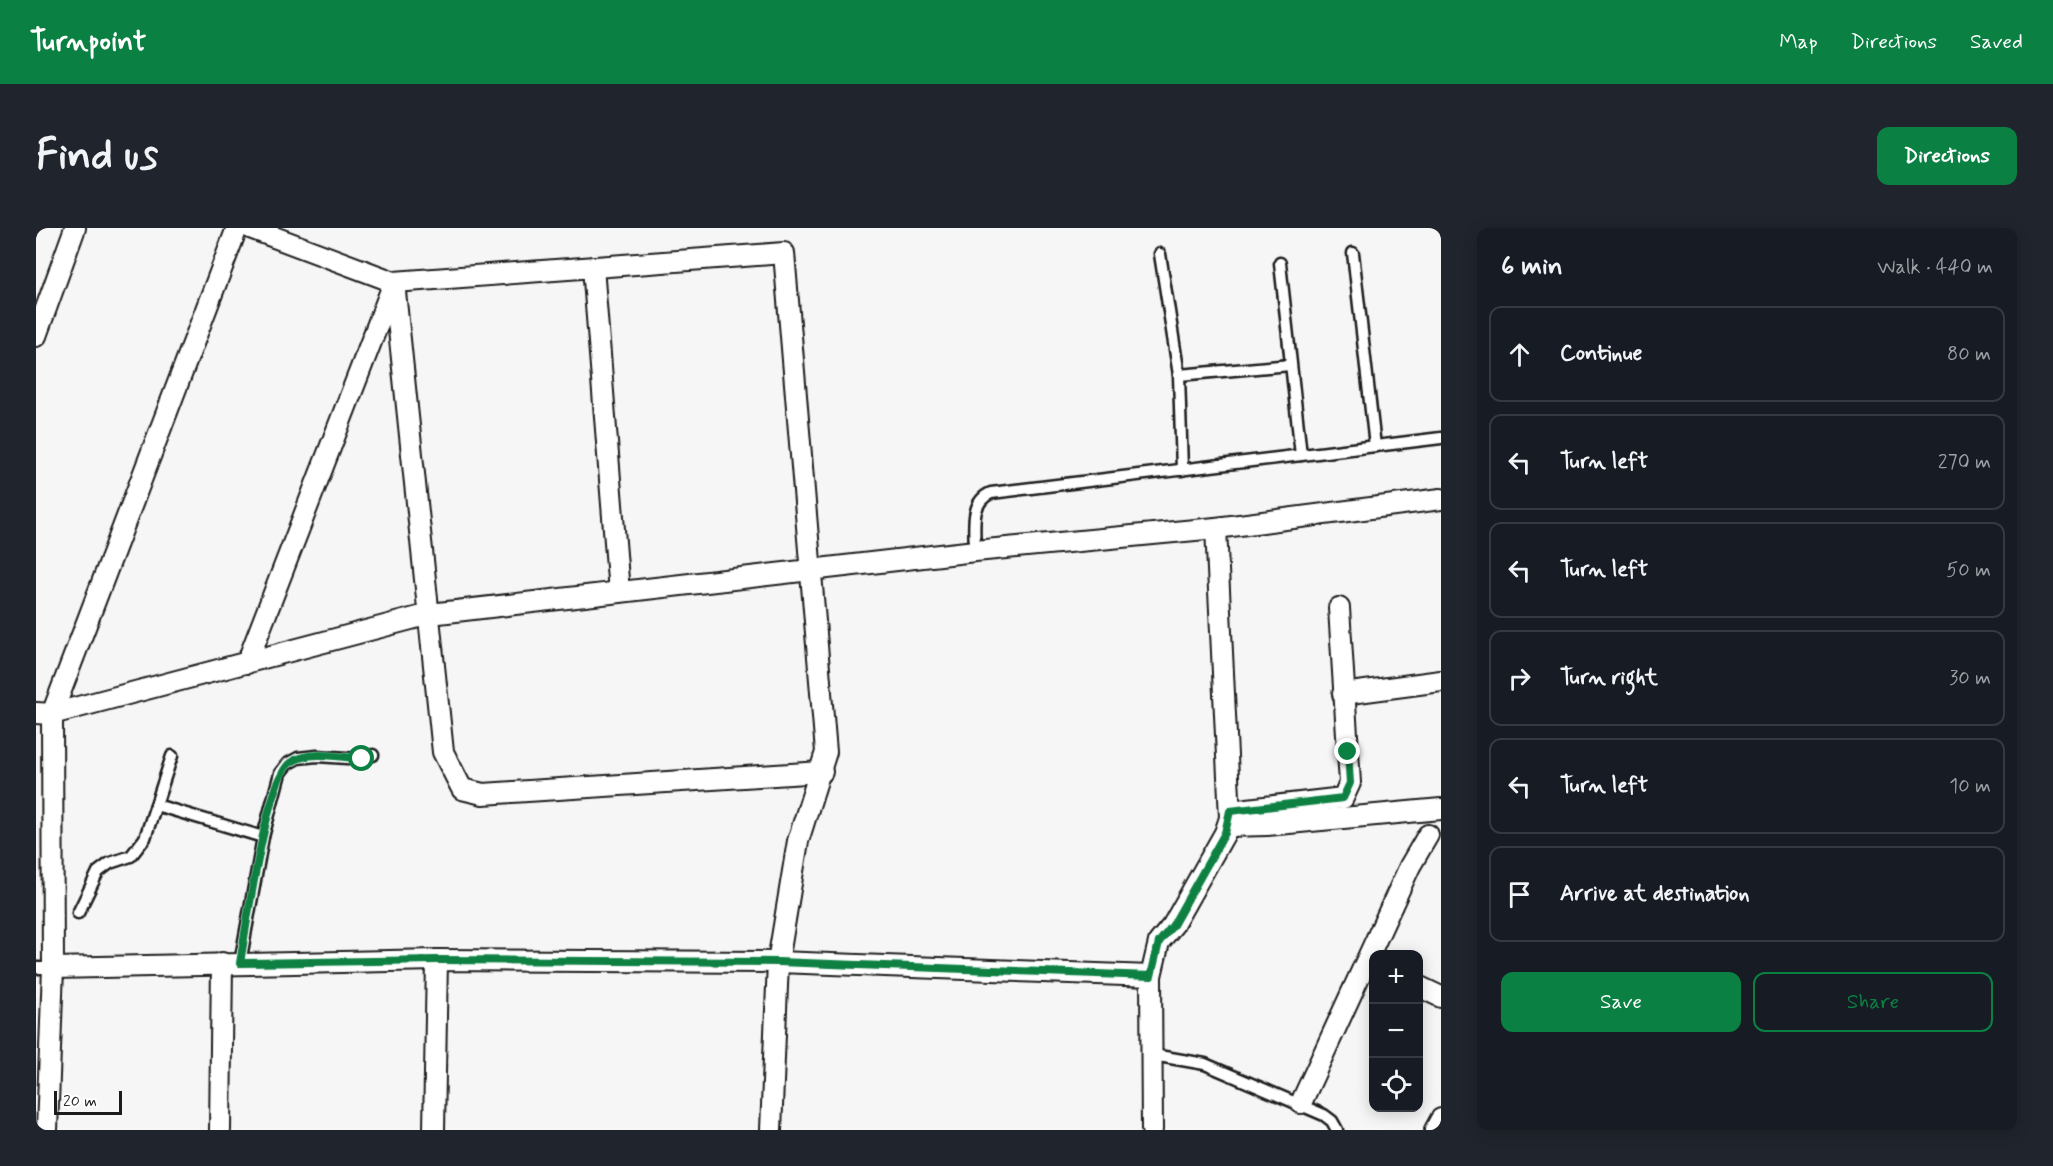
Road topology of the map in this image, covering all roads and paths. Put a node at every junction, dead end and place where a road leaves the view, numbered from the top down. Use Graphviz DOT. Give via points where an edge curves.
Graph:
graph roads {
  1 [pos="75,228"];
  2 [pos="237,228"];
  3 [pos="250,228"];
  4 [pos="1160,254"];
  5 [pos="1353,254"];
  6 [pos="1280,263"];
  7 [pos="593,267"];
  8 [pos="394,282"];
  9 [pos="36,336"];
  10 [pos="1290,365"];
  11 [pos="1179,375"];
  12 [pos="1441,438"];
  13 [pos="1375,446"];
  14 [pos="1301,455"];
  15 [pos="1182,470"];
  16 [pos="1441,499"];
  17 [pos="1216,528"];
  18 [pos="975,551"];
  19 [pos="810,570"];
  20 [pos="619,592"];
  21 [pos="1339,608"];
  22 [pos="430,614"];
  23 [pos="247,663"];
  24 [pos="1441,681"];
  25 [pos="1343,694"];
  26 [pos="44,713"];
  27 [pos="172,756"];
  28 [pos="373,756"];
  29 [pos="822,772"];
  30 [pos="156,805"];
  31 [pos="1441,809"];
  32 [pos="1229,818"];
  33 [pos="1428,834"];
  34 [pos="263,837"];
  35 [pos="78,913"];
  36 [pos="1376,950"];
  37 [pos="437,960"];
  38 [pos="778,962"];
  39 [pos="231,963"];
  40 [pos="1369,967"];
  41 [pos="45,968"];
  42 [pos="1151,976"];
  43 [pos="1423,988"];
  44 [pos="1441,997"];
  45 [pos="1153,1055"];
  46 [pos="1301,1103"];
  47 [pos="1441,1119"];
  48 [pos="47,1130"];
  49 [pos="220,1130"];
  50 [pos="434,1130"];
  51 [pos="771,1130"];
  52 [pos="1152,1130"];
  53 [pos="1337,1130"];
  54 [pos="1435,1130"];
  1 -- 9 [label="street"];
  2 -- 26 [label="street"];
  3 -- 8 [label="street"];
  4 -- 11 [label="lane"];
  5 -- 13 [label="lane"];
  6 -- 10 [label="lane"];
  7 -- 8 [label="street"];
  7 -- 19 [label="street" via="784,253"];
  7 -- 20 [label="street"];
  8 -- 22 [label="street"];
  8 -- 23 [label="street"];
  10 -- 11 [label="lane"];
  10 -- 14 [label="lane"];
  11 -- 15 [label="lane"];
  12 -- 13 [label="lane"];
  13 -- 14 [label="lane"];
  14 -- 15 [label="lane"];
  15 -- 18 [label="lane" via="991,493 979,501 975,510"];
  16 -- 17 [label="street"];
  17 -- 18 [label="street"];
  17 -- 32 [label="street"];
  18 -- 19 [label="street"];
  19 -- 20 [label="street"];
  19 -- 29 [label="street" via="826,752"];
  20 -- 22 [label="street"];
  21 -- 25 [label="street"];
  22 -- 23 [label="street"];
  22 -- 29 [label="street" via="443,752 462,789 483,794"];
  23 -- 26 [label="street"];
  24 -- 25 [label="street"];
  25 -- 32 [label="street" via="1350,783 1343,798"];
  26 -- 41 [label="street"];
  27 -- 30 [label="lane"];
  28 -- 34 [label="lane" via="317,756 298,758 288,764 280,773"];
  29 -- 38 [label="street" via="798,841"];
  30 -- 34 [label="lane"];
  30 -- 35 [label="lane" via="145,838 126,860 110,863 98,872"];
  31 -- 32 [label="street" via="1267,825"];
  32 -- 42 [label="street" via="1173,925 1159,942"];
  33 -- 36 [label="street" via="1410,866"];
  34 -- 39 [label="lane"];
  37 -- 38 [label="street"];
  37 -- 39 [label="street"];
  37 -- 50 [label="street"];
  38 -- 42 [label="street"];
  38 -- 51 [label="street"];
  39 -- 41 [label="street"];
  39 -- 49 [label="street"];
  40 -- 46 [label="street"];
  41 -- 48 [label="street"];
  42 -- 45 [label="street"];
  43 -- 44 [label="street"];
  45 -- 46 [label="lane" via="1205,1064"];
  45 -- 52 [label="street"];
  46 -- 53 [label="lane" via="1324,1115"];
  47 -- 54 [label="street"];
}
